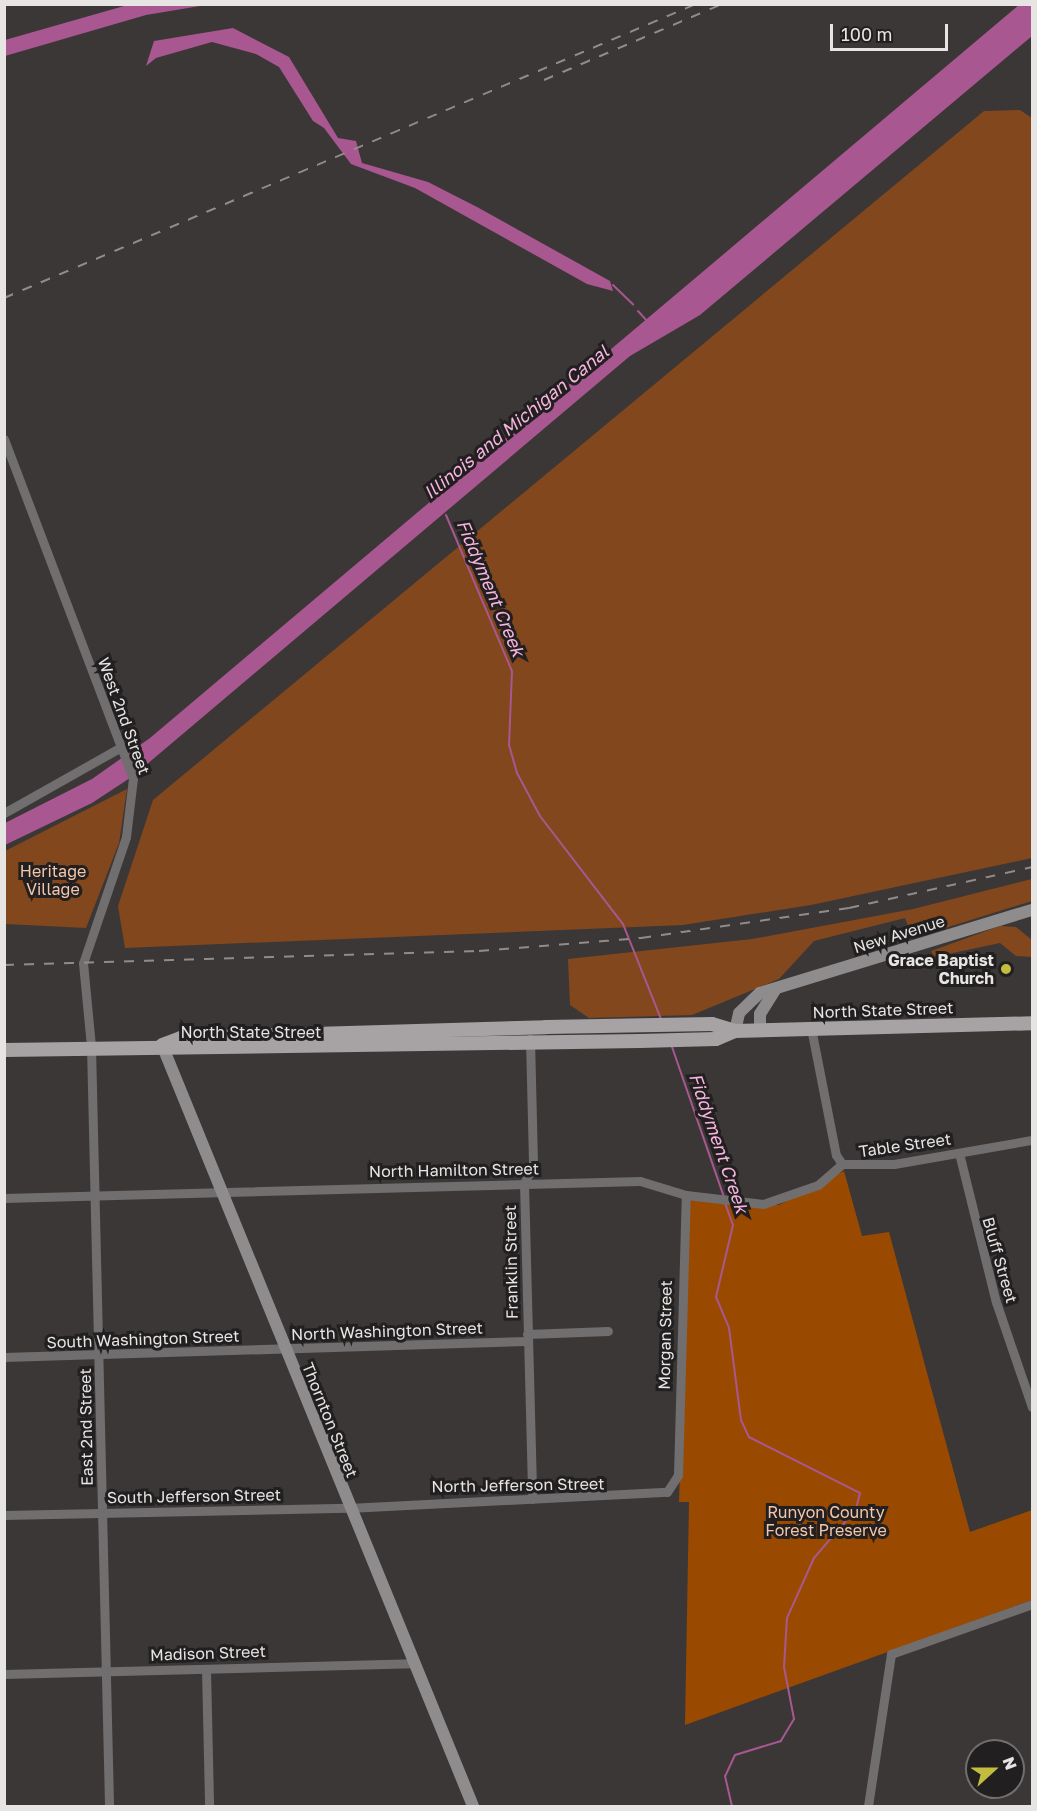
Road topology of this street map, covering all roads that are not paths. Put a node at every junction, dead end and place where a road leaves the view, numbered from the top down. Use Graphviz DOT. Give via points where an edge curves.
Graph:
graph roads {
  1 [pos="4,439"];
  2 [pos="122,747"];
  3 [pos="4,813"];
  4 [pos="1032,910"];
  5 [pos="775,990"];
  6 [pos="1032,1023"];
  7 [pos="529,1027"];
  8 [pos="811,1029"];
  9 [pos="735,1031"];
  10 [pos="760,1031"];
  11 [pos="530,1043"];
  12 [pos="162,1045"];
  13 [pos="91,1046"];
  14 [pos="4,1050"];
  15 [pos="1032,1140"];
  16 [pos="958,1153"];
  17 [pos="842,1164"];
  18 [pos="525,1183"];
  19 [pos="221,1191"];
  20 [pos="686,1195"];
  21 [pos="95,1196"];
  22 [pos="4,1198"];
  23 [pos="608,1331"];
  24 [pos="527,1337"];
  25 [pos="283,1349"];
  26 [pos="4,1357"];
  27 [pos="99,1357"];
  28 [pos="1032,1407"];
  29 [pos="678,1475"];
  30 [pos="532,1499"];
  31 [pos="348,1508"];
  32 [pos="103,1514"];
  33 [pos="4,1515"];
  34 [pos="1032,1604"];
  35 [pos="412,1663"];
  36 [pos="206,1669"];
  37 [pos="106,1671"];
  38 [pos="4,1674"];
  39 [pos="109,1806"];
  40 [pos="209,1806"];
  41 [pos="473,1806"];
  42 [pos="868,1806"];
  1 -- 2 [label="street, West 2nd Street"];
  2 -- 3 [label="street"];
  2 -- 13 [label="street, West 2nd Street" via="133,778 126,837 83,963"];
  4 -- 5 [label="street, New Avenue"];
  5 -- 9 [label="street, New Avenue" via="747,1001"];
  5 -- 10 [label="street" via="760,1014"];
  6 -- 8 [label="main road, North State Street"];
  7 -- 9 [label="main road, North State Street" via="693,1023"];
  7 -- 11 [label="street, Franklin Street"];
  7 -- 12 [label="main road, North State Street" via="182,1038"];
  8 -- 10 [label="main road, North State Street"];
  8 -- 17 [label="street"];
  9 -- 10 [label="main road, North State Street"];
  9 -- 11 [label="main road, North State Street" via="699,1039"];
  11 -- 12 [label="main road, North State Street" via="183,1051"];
  11 -- 18 [label="street, Franklin Street" via="533,1166"];
  12 -- 13 [label="main road"];
  12 -- 19 [label="street, Thornton Street"];
  13 -- 14 [label="main road"];
  13 -- 21 [label="street, East 2nd Street"];
  15 -- 16 [label="street, Table Street"];
  16 -- 17 [label="street, Table Street" via="894,1164"];
  16 -- 28 [label="street, Bluff Street" via="996,1302"];
  17 -- 20 [label="street, Table Street" via="832,1177 783,1200 739,1203"];
  18 -- 19 [label="street, North Hamilton Street"];
  18 -- 20 [label="street, North Hamilton Street" via="640,1181"];
  18 -- 24 [label="street, Franklin Street"];
  19 -- 21 [label="street, North Hamilton Street"];
  19 -- 25 [label="street, Thornton Street"];
  20 -- 29 [label="street, Morgan Street"];
  21 -- 22 [label="street, North Hamilton Street"];
  21 -- 27 [label="street, East 2nd Street"];
  23 -- 24 [label="street, North Washington Street"];
  24 -- 25 [label="street, North Washington Street"];
  24 -- 30 [label="street, Franklin Street"];
  25 -- 27 [label="street, South Washington Street"];
  25 -- 31 [label="street, Thornton Street"];
  26 -- 27 [label="street, South Washington Street"];
  27 -- 32 [label="street, East 2nd Street"];
  29 -- 30 [label="street, North Jefferson Street" via="668,1492 648,1497"];
  30 -- 31 [label="street, North Jefferson Street"];
  31 -- 32 [label="street, South Jefferson Street"];
  31 -- 35 [label="street, Thornton Street"];
  32 -- 33 [label="street, South Jefferson Street"];
  32 -- 37 [label="street, East 2nd Street"];
  34 -- 42 [label="street" via="891,1654"];
  35 -- 36 [label="street, Madison Street"];
  35 -- 41 [label="street, Thornton Street"];
  36 -- 37 [label="street, Madison Street"];
  36 -- 40 [label="street"];
  37 -- 38 [label="street, Madison Street"];
  37 -- 39 [label="street, East 2nd Street"];
}
